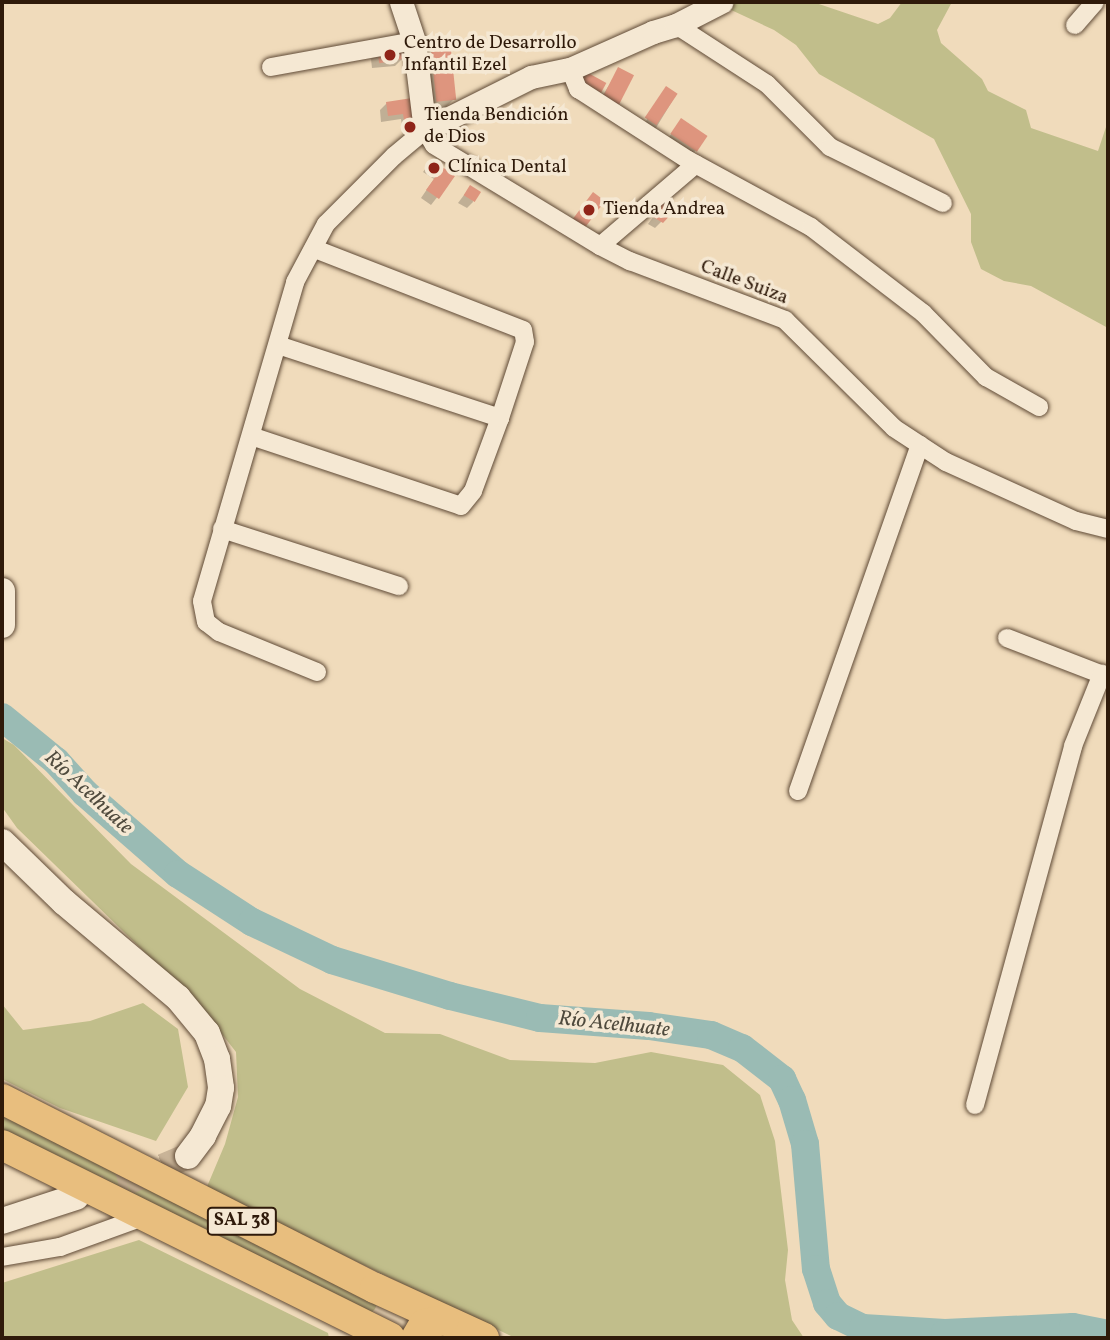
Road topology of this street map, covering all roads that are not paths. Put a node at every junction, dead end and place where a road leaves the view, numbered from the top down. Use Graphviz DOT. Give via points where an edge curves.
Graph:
graph roads {
  1 [pos="401,2"];
  2 [pos="721,2"];
  3 [pos="1095,2"];
  4 [pos="676,25"];
  5 [pos="1076,25"];
  6 [pos="414,41"];
  7 [pos="271,66"];
  8 [pos="570,69"];
  9 [pos="425,130"];
  10 [pos="696,164"];
  11 [pos="943,203"];
  12 [pos="600,246"];
  13 [pos="313,248"];
  14 [pos="278,345"];
  15 [pos="1039,407"];
  16 [pos="500,418"];
  17 [pos="251,436"];
  18 [pos="920,445"];
  19 [pos="222,529"];
  20 [pos="1108,529"];
  21 [pos="399,586"];
  22 [pos="2,591"];
  23 [pos="2,625"];
  24 [pos="1007,638"];
  25 [pos="317,672"];
  26 [pos="1105,675"];
  27 [pos="798,791"];
  28 [pos="2,842"];
  29 [pos="2,1099"];
  30 [pos="975,1105"];
  31 [pos="2,1145"];
  32 [pos="188,1156"];
  33 [pos="76,1197"];
  34 [pos="144,1217"];
  35 [pos="2,1221"];
  36 [pos="2,1257"];
  37 [pos="375,1288"];
  38 [pos="444,1320"];
  39 [pos="358,1322"];
  40 [pos="390,1338"];
  41 [pos="416,1338"];
  42 [pos="484,1338"];
  1 -- 6 [label="street"];
  2 -- 4 [label="street"];
  3 -- 5 [label="street"];
  4 -- 8 [label="street"];
  4 -- 11 [label="street" via="767,84 830,147"];
  6 -- 7 [label="street"];
  6 -- 9 [label="street"];
  8 -- 9 [label="street" via="531,77"];
  8 -- 10 [label="street" via="578,89"];
  9 -- 12 [label="street, Calle Suiza" via="434,145"];
  9 -- 13 [label="street" via="326,224"];
  10 -- 12 [label="street"];
  10 -- 15 [label="street" via="811,227 923,313 986,377"];
  12 -- 18 [label="street, Calle Suiza" via="785,320 894,428"];
  13 -- 14 [label="street" via="295,282"];
  13 -- 16 [label="street" via="523,330 525,342"];
  14 -- 16 [label="street"];
  14 -- 17 [label="street"];
  16 -- 17 [label="street" via="473,491 461,506"];
  17 -- 19 [label="street"];
  18 -- 20 [label="street, Calle Suiza" via="946,462 1076,521"];
  18 -- 27 [label="street"];
  19 -- 21 [label="street"];
  19 -- 25 [label="street" via="202,601 206,622 219,632"];
  22 -- 23 [label="main road"];
  24 -- 26 [label="street"];
  26 -- 30 [label="street" via="1073,746"];
  28 -- 32 [label="main road" via="64,902 178,998 207,1033 221,1088 204,1136"];
  29 -- 37 [label="highway, SAL 38"];
  31 -- 34 [label="highway, SAL 38"];
  33 -- 35 [label="main road"];
  34 -- 36 [label="street" via="60,1247"];
  34 -- 39 [label="highway, SAL 38"];
  37 -- 38 [label="highway, SAL 38"];
  37 -- 39 [label="highway" via="383,1305 381,1312 369,1322"];
  38 -- 41 [label="highway" via="424,1324"];
  38 -- 42 [label="highway, SAL 38"];
  39 -- 40 [label="highway, SAL 38"];
}
